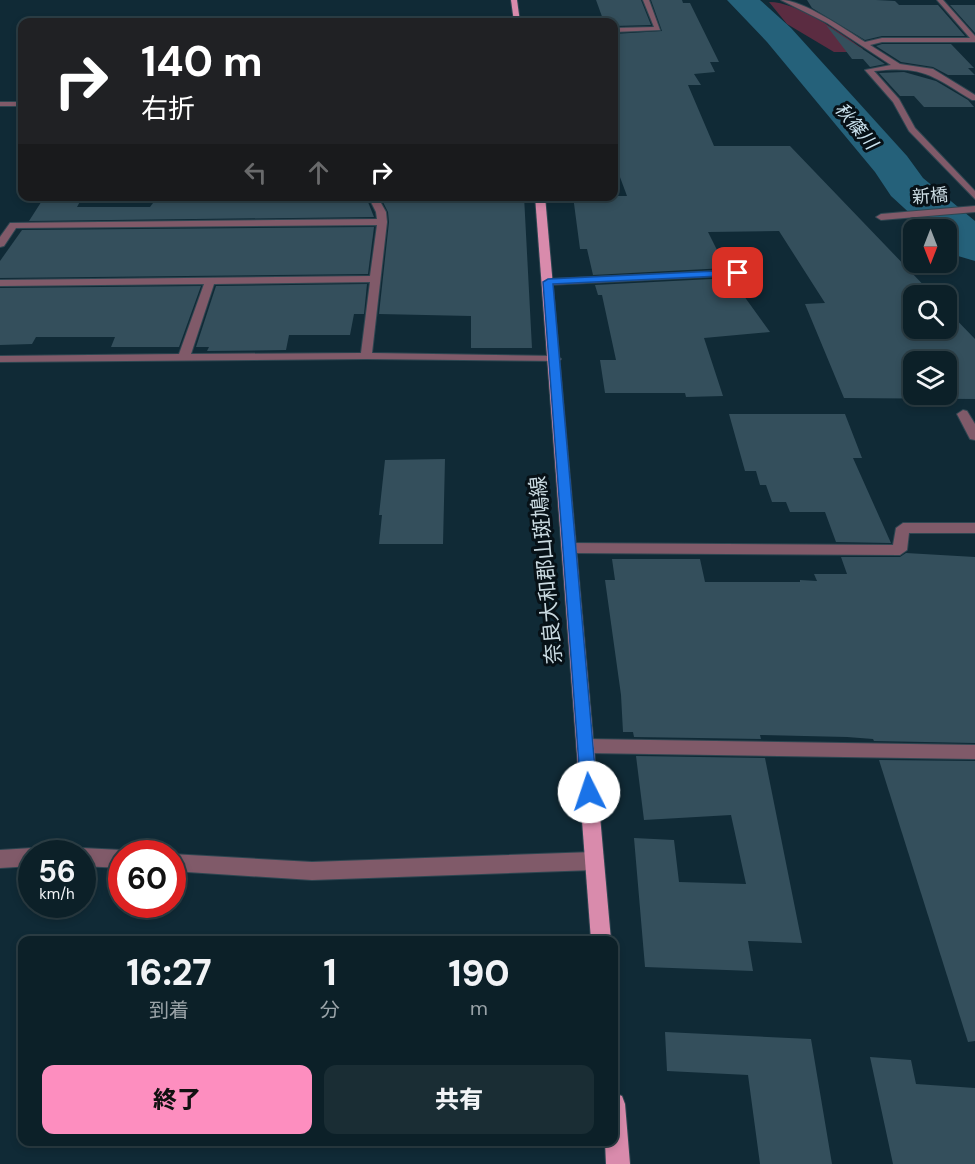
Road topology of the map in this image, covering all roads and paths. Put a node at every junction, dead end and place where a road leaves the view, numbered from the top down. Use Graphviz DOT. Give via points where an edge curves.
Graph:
graph roads {
  1 [pos="514,0"];
  2 [pos="646,0"];
  3 [pos="784,0"];
  4 [pos="940,0"];
  5 [pos="517,18"];
  6 [pos="618,30"];
  7 [pos="975,40"];
  8 [pos="865,44"];
  9 [pos="898,66"];
  10 [pos="975,98"];
  11 [pos="0,104"];
  12 [pos="18,104"];
  13 [pos="975,196"];
  14 [pos="375,201"];
  15 [pos="540,201"];
  16 [pos="975,209"];
  17 [pos="884,217"];
  18 [pos="382,222"];
  19 [pos="0,244"];
  20 [pos="738,273"];
  21 [pos="375,279"];
  22 [pos="210,281"];
  23 [pos="548,282"];
  24 [pos="0,283"];
  25 [pos="366,356"];
  26 [pos="0,359"];
  27 [pos="183,359"];
  28 [pos="555,359"];
  29 [pos="963,414"];
  30 [pos="975,436"];
  31 [pos="975,528"];
  32 [pos="570,548"];
  33 [pos="585,746"];
  34 [pos="975,752"];
  35 [pos="18,858"];
  36 [pos="0,859"];
  37 [pos="594,861"];
  38 [pos="186,863"];
  39 [pos="601,936"];
  40 [pos="617,1146"];
  41 [pos="618,1164"];
  1 -- 5 [label="main road"];
  2 -- 6 [label="street" via="658,29"];
  3 -- 8 [label="street"];
  4 -- 7 [label="street"];
  7 -- 8 [label="street" via="882,40"];
  8 -- 9 [label="street"];
  9 -- 10 [label="street" via="930,71"];
  9 -- 13 [label="street" via="869,70 896,101 912,129"];
  11 -- 12 [label="street"];
  14 -- 18 [label="street"];
  15 -- 23 [label="main road, 奈良大和郡山斑鳩線"];
  16 -- 17 [label="street, 新橋"];
  18 -- 19 [label="street" via="14,225"];
  18 -- 21 [label="street"];
  20 -- 23 [label="street"];
  21 -- 22 [label="street"];
  21 -- 25 [label="street"];
  22 -- 24 [label="street"];
  22 -- 27 [label="street"];
  23 -- 28 [label="main road, 奈良大和郡山斑鳩線"];
  25 -- 27 [label="street"];
  25 -- 28 [label="street"];
  26 -- 27 [label="street"];
  28 -- 32 [label="main road, 奈良大和郡山斑鳩線"];
  29 -- 30 [label="street"];
  31 -- 32 [label="street" via="903,528 900,550"];
  32 -- 33 [label="main road, 奈良大和郡山斑鳩線"];
  33 -- 34 [label="street"];
  33 -- 37 [label="main road, 奈良大和郡山斑鳩線"];
  35 -- 36 [label="street"];
  37 -- 38 [label="street" via="312,871"];
  37 -- 39 [label="main road, 奈良大和郡山斑鳩線"];
  40 -- 41 [label="main road"];
}
